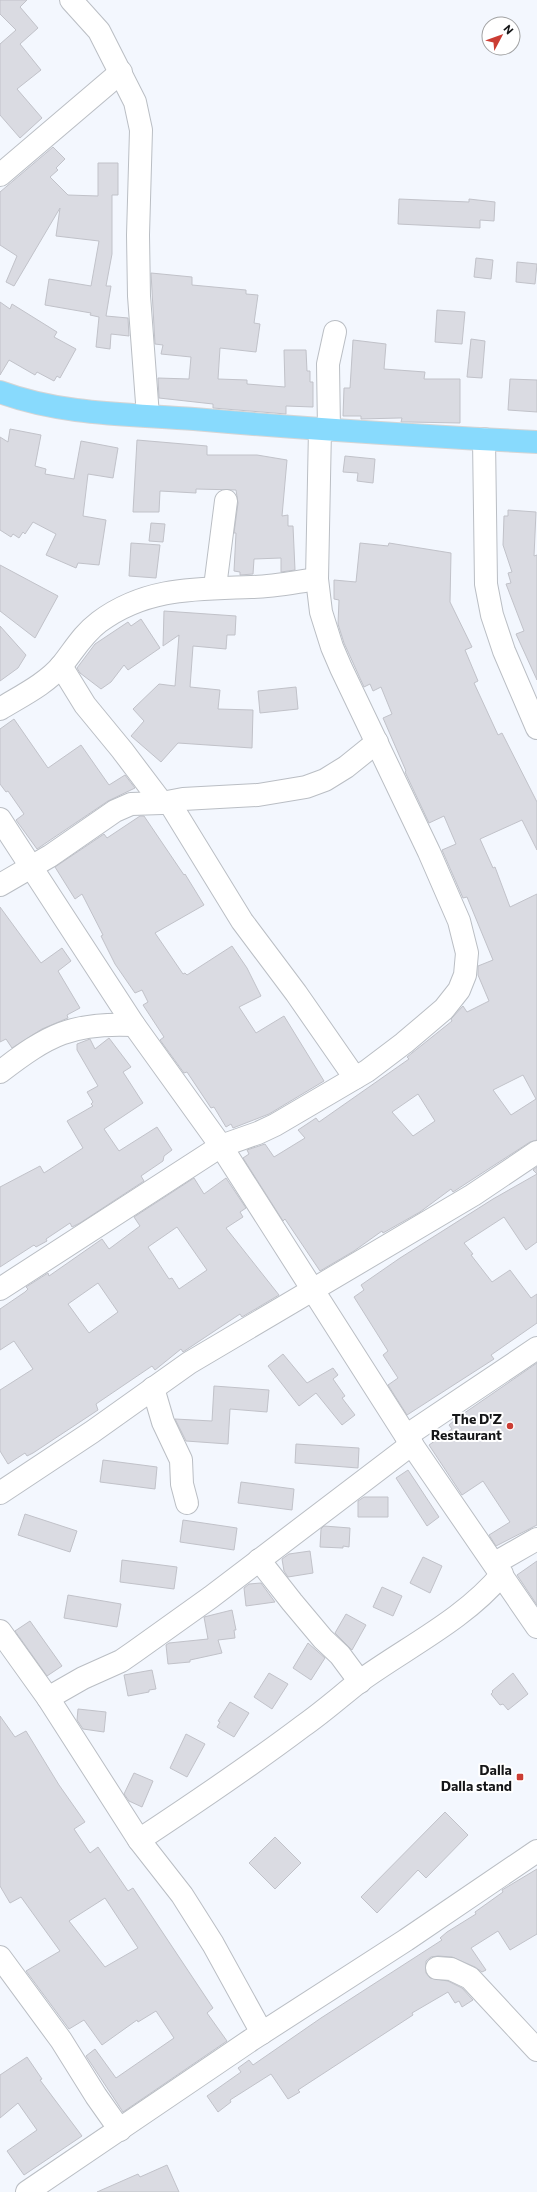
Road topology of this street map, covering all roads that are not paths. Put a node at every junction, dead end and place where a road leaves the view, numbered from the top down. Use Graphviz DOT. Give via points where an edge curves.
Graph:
graph roads {
  1 [pos="71,0"];
  2 [pos="121,72"];
  3 [pos="0,175"];
  4 [pos="335,332"];
  5 [pos="0,392"];
  6 [pos="148,416"];
  7 [pos="324,430"];
  8 [pos="484,439"];
  9 [pos="537,442"];
  10 [pos="226,501"];
  11 [pos="317,579"];
  12 [pos="215,587"];
  13 [pos="61,666"];
  14 [pos="0,709"];
  15 [pos="537,728"];
  16 [pos="377,742"];
  17 [pos="166,802"];
  18 [pos="0,819"];
  19 [pos="32,866"];
  20 [pos="0,885"];
  21 [pos="134,1025"];
  22 [pos="0,1072"];
  23 [pos="355,1078"];
  24 [pos="221,1146"];
  25 [pos="537,1152"];
  26 [pos="0,1289"];
  27 [pos="313,1290"];
  28 [pos="537,1348"];
  29 [pos="153,1388"];
  30 [pos="409,1440"];
  31 [pos="0,1493"];
  32 [pos="187,1503"];
  33 [pos="537,1539"];
  34 [pos="259,1560"];
  35 [pos="498,1568"];
  36 [pos="537,1627"];
  37 [pos="0,1631"];
  38 [pos="360,1682"];
  39 [pos="48,1698"];
  40 [pos="139,1840"];
  41 [pos="537,1851"];
  42 [pos="0,1957"];
  43 [pos="437,1968"];
  44 [pos="262,2033"];
  45 [pos="537,2050"];
  46 [pos="120,2130"];
  47 [pos="27,2192"];
  1 -- 2 [label="street" via="99,31"];
  2 -- 3 [label="street"];
  2 -- 6 [label="street" via="135,102 141,130 139,296"];
  4 -- 7 [label="street" via="328,364"];
  5 -- 6 [label="main road" via="21,400 52,406 107,414"];
  6 -- 7 [label="main road"];
  7 -- 8 [label="main road"];
  7 -- 11 [label="street"];
  8 -- 9 [label="main road"];
  8 -- 15 [label="street" via="486,584 492,615 504,651"];
  10 -- 12 [label="street"];
  11 -- 12 [label="street" via="252,587"];
  11 -- 16 [label="street" via="321,612 332,647"];
  12 -- 13 [label="street" via="150,597 115,613 82,637"];
  13 -- 14 [label="street" via="35,688"];
  13 -- 17 [label="street" via="85,705"];
  16 -- 17 [label="street" via="346,767 325,780 306,787 258,795"];
  16 -- 23 [label="street" via="459,921 467,953 465,975 459,990 444,1009 404,1043"];
  17 -- 19 [label="street" via="130,804 99,821"];
  17 -- 23 [label="street" via="242,921 296,992"];
  18 -- 19 [label="street"];
  19 -- 20 [label="street"];
  19 -- 21 [label="street"];
  21 -- 22 [label="street" via="106,1024 61,1032 35,1046"];
  21 -- 24 [label="street"];
  23 -- 24 [label="street" via="276,1125"];
  24 -- 26 [label="street"];
  24 -- 27 [label="street"];
  25 -- 27 [label="street" via="473,1195"];
  27 -- 29 [label="street" via="189,1363"];
  27 -- 30 [label="street"];
  28 -- 30 [label="street"];
  29 -- 31 [label="street"];
  29 -- 32 [label="street" via="163,1422 181,1460 182,1484"];
  30 -- 34 [label="street"];
  30 -- 35 [label="street"];
  33 -- 35 [label="street"];
  34 -- 38 [label="street"];
  34 -- 39 [label="street" via="121,1661 83,1678"];
  35 -- 36 [label="street"];
  35 -- 38 [label="street" via="489,1590 456,1616"];
  37 -- 39 [label="street"];
  38 -- 40 [label="street" via="205,1797"];
  39 -- 40 [label="street"];
  40 -- 44 [label="street" via="182,1895 213,1944"];
  41 -- 44 [label="street"];
  42 -- 46 [label="street" via="61,2040"];
  43 -- 45 [label="street" via="451,1969 470,1978"];
  44 -- 46 [label="street"];
  46 -- 47 [label="street"];
}
